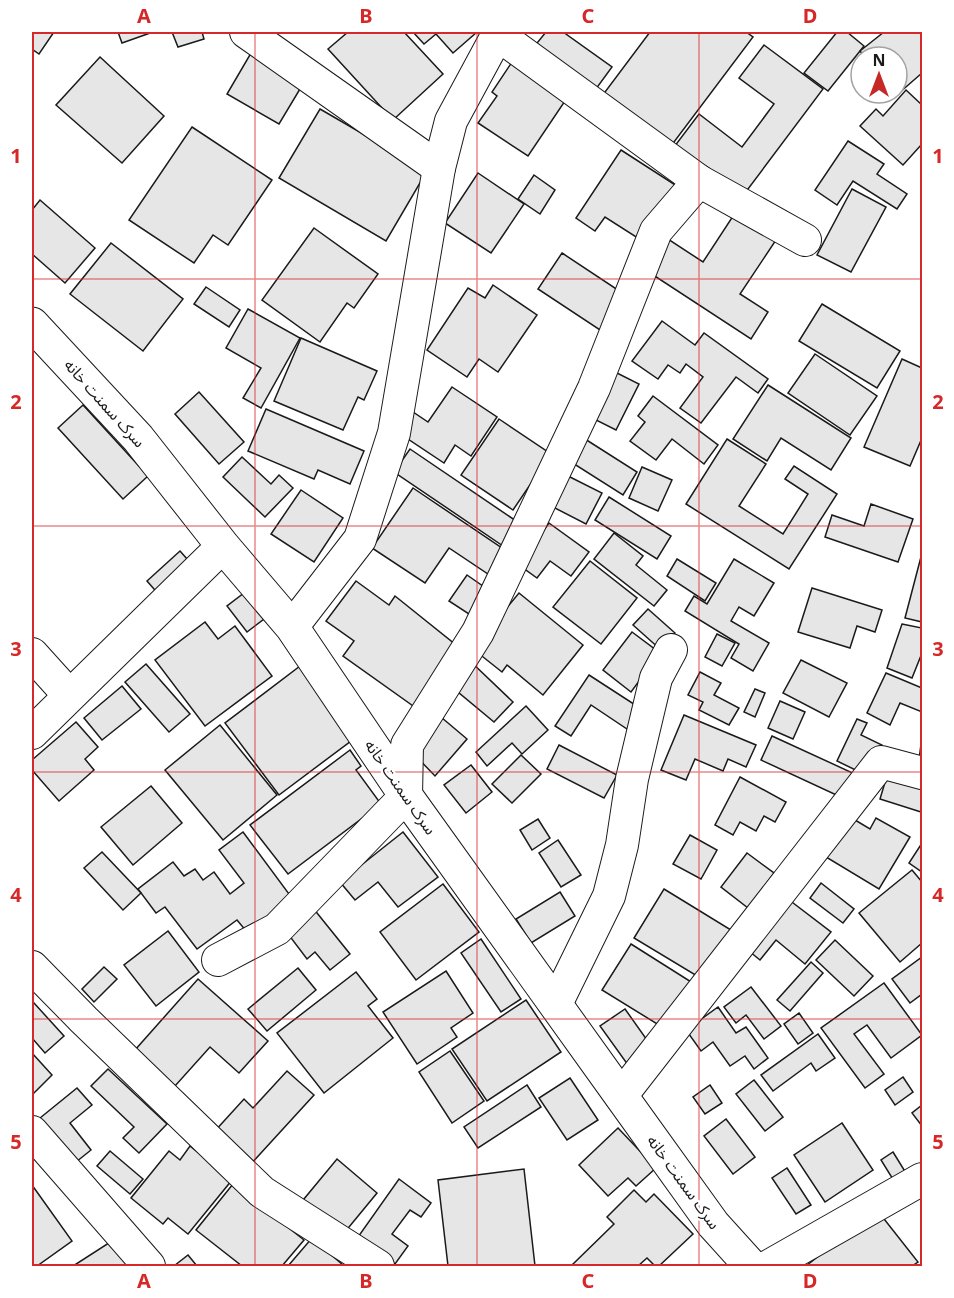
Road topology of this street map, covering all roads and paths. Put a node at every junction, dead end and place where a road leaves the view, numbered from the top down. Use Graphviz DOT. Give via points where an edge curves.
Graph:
graph roads {
  1 [pos="246,32"];
  2 [pos="498,33"];
  3 [pos="439,168"];
  4 [pos="699,181"];
  5 [pos="805,240"];
  6 [pos="32,324"];
  7 [pos="223,546"];
  8 [pos="292,627"];
  9 [pos="671,650"];
  10 [pos="32,654"];
  11 [pos="69,695"];
  12 [pos="32,733"];
  13 [pos="922,773"];
  14 [pos="406,796"];
  15 [pos="218,960"];
  16 [pos="32,966"];
  17 [pos="556,1004"];
  18 [pos="621,1096"];
  19 [pos="32,1132"];
  20 [pos="922,1179"];
  21 [pos="149,1266"];
  22 [pos="378,1266"];
  23 [pos="751,1266"];
  24 [pos="769,1266"];
  1 -- 3 [label="street"];
  2 -- 3 [label="street" via="451,121"];
  2 -- 4 [label="street"];
  3 -- 8 [label="street" via="394,433 360,539"];
  4 -- 5 [label="street"];
  4 -- 14 [label="street" via="656,231 594,388 478,632 407,745"];
  6 -- 7 [label="street, سرک سمنت خانه" via="138,438"];
  7 -- 8 [label="street, سرک سمنت خانه"];
  7 -- 11 [label="street"];
  8 -- 14 [label="street, سرک سمنت خانه"];
  9 -- 17 [label="street" via="656,678 609,896"];
  10 -- 11 [label="street"];
  11 -- 12 [label="street"];
  13 -- 18 [label="street" via="881,762"];
  14 -- 15 [label="street" via="277,929"];
  14 -- 17 [label="street, سرک سمنت خانه"];
  16 -- 22 [label="street" via="262,1192"];
  17 -- 18 [label="street, سرک سمنت خانه"];
  18 -- 23 [label="street, سرک سمنت خانه" via="713,1224"];
  19 -- 21 [label="street"];
  20 -- 24 [label="street"];
}
